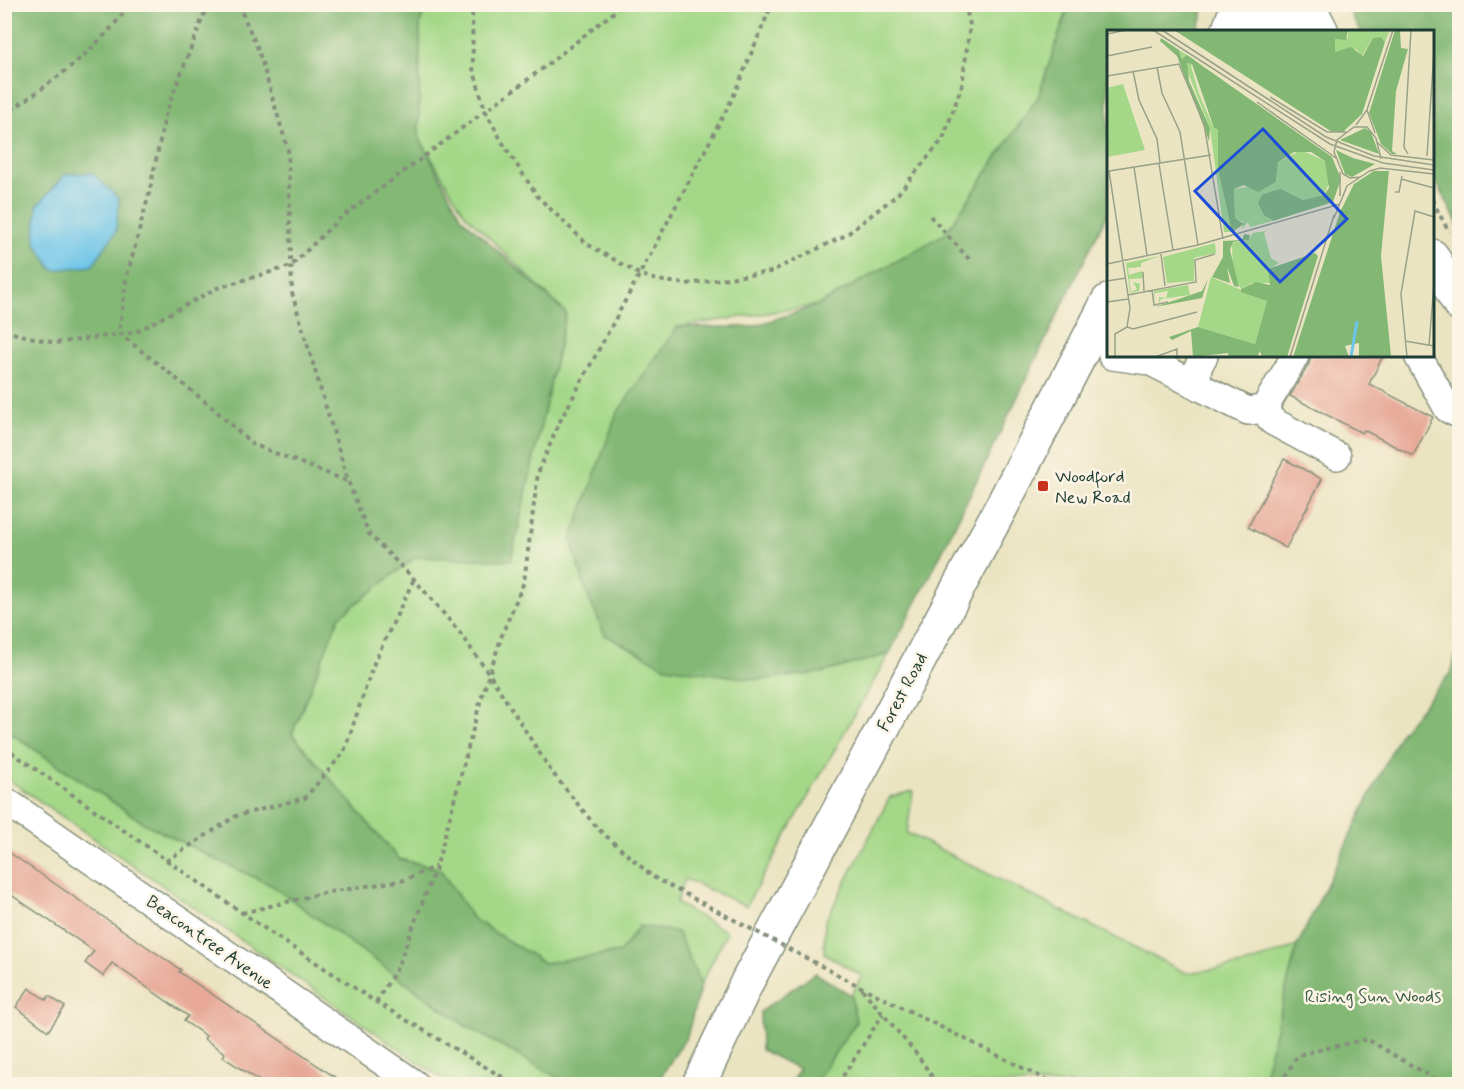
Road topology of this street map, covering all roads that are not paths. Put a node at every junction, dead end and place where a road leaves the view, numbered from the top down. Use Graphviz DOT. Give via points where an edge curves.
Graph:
graph roads {
  1 [pos="1238,4"];
  2 [pos="1265,4"];
  3 [pos="1278,4"];
  4 [pos="1308,4"];
  5 [pos="1229,30"];
  6 [pos="1258,30"];
  7 [pos="1291,30"];
  8 [pos="1321,30"];
  9 [pos="1438,255"];
  10 [pos="1460,305"];
  11 [pos="1107,309"];
  12 [pos="1102,351"];
  13 [pos="1130,357"];
  14 [pos="1203,357"];
  15 [pos="1294,357"];
  16 [pos="1419,357"];
  17 [pos="1200,387"];
  18 [pos="1264,409"];
  19 [pos="1460,411"];
  20 [pos="1337,456"];
  21 [pos="4,800"];
  22 [pos="415,1084"];
  23 [pos="699,1084"];
  1 -- 5 [label="main road"];
  2 -- 6 [label="main road"];
  3 -- 7 [label="main road"];
  4 -- 8 [label="main road"];
  9 -- 10 [label="main road"];
  11 -- 12 [label="main road, Forest Road"];
  12 -- 23 [label="main road, Forest Road" via="1004,502 753,970"];
  13 -- 17 [label="street" via="1149,361"];
  14 -- 17 [label="street" via="1195,376"];
  15 -- 18 [label="street"];
  16 -- 19 [label="street" via="1448,409"];
  17 -- 18 [label="street" via="1248,411"];
  18 -- 20 [label="street" via="1272,421"];
  21 -- 22 [label="street, Beacontree Avenue"];
}
